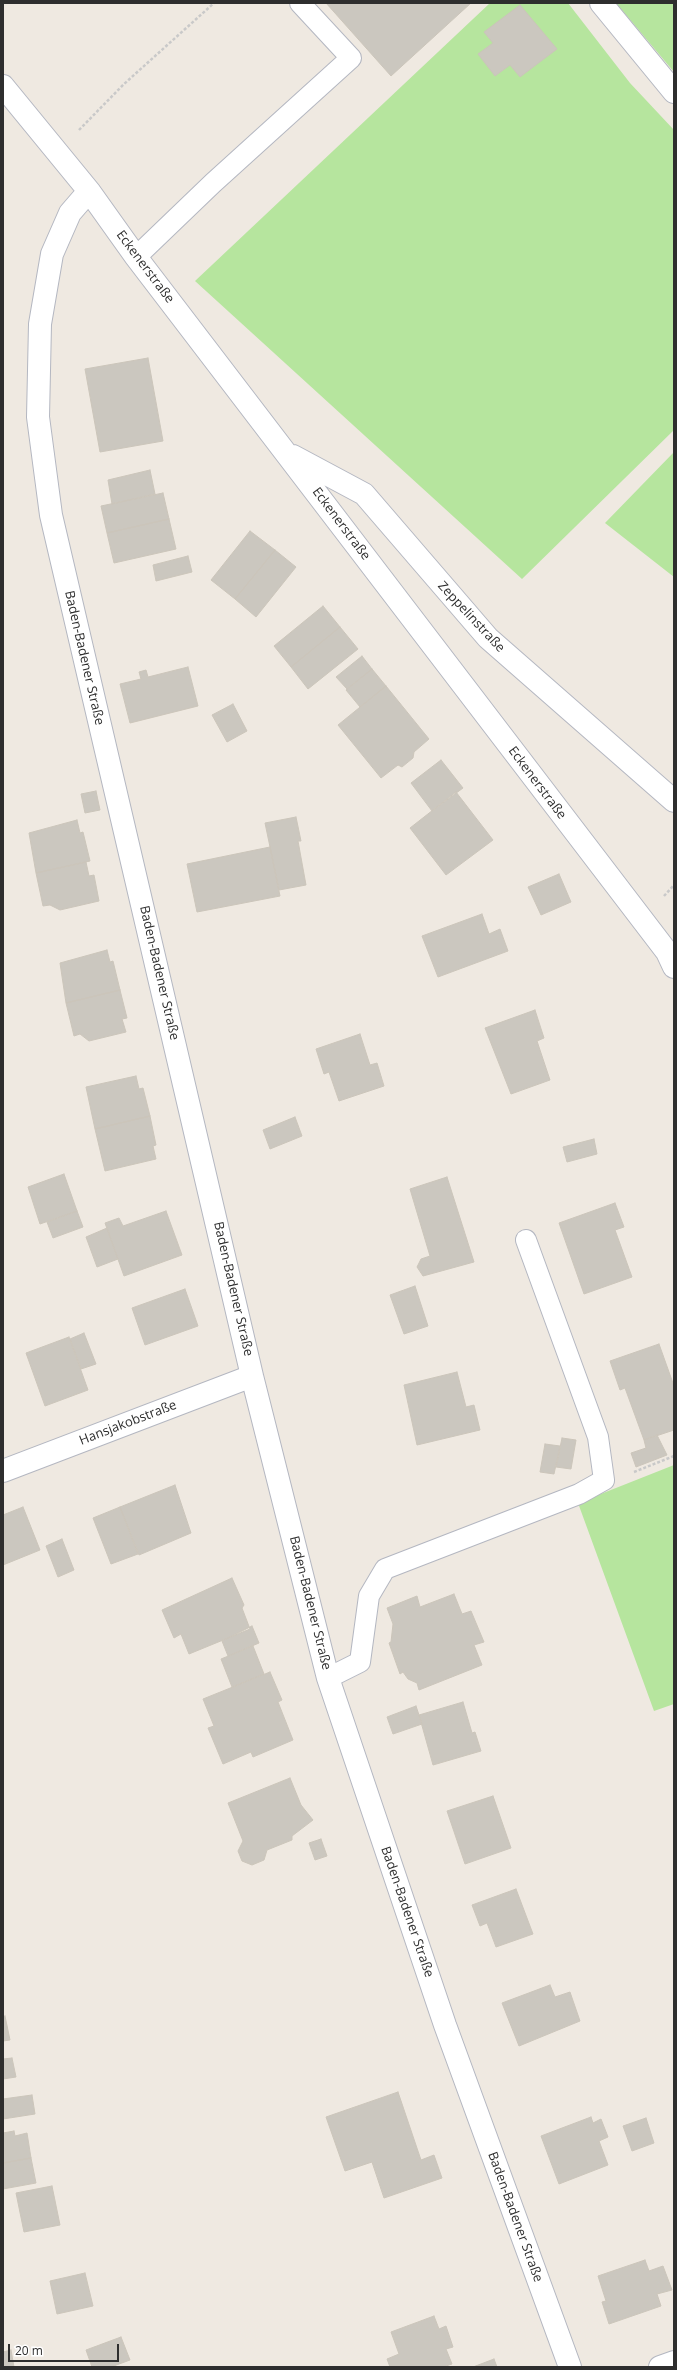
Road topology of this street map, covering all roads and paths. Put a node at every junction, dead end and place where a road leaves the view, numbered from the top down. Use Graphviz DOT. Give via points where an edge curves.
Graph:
graph roads {
  1 [pos="214,3"];
  2 [pos="300,3"];
  3 [pos="601,3"];
  4 [pos="3,86"];
  5 [pos="674,92"];
  6 [pos="82,127"];
  7 [pos="89,191"];
  8 [pos="136,257"];
  9 [pos="287,453"];
  10 [pos="674,801"];
  11 [pos="674,967"];
  12 [pos="526,1240"];
  13 [pos="252,1376"];
  14 [pos="674,1456"];
  15 [pos="3,1471"];
  16 [pos="636,1471"];
  17 [pos="328,1678"];
  18 [pos="674,2362"];
  19 [pos="570,2367"];
  20 [pos="660,2367"];
  1 -- 6 [label="path" via="124,84"];
  2 -- 8 [label="lane" via="351,58 213,183"];
  3 -- 5 [label="street"];
  4 -- 7 [label="street, Eckenerstraße"];
  7 -- 8 [label="street, Eckenerstraße"];
  7 -- 13 [label="street, Baden-Badener Straße" via="70,213 52,254 40,324 38,417 51,516"];
  8 -- 9 [label="street, Eckenerstraße"];
  9 -- 10 [label="street, Zeppelinstraße" via="364,494 488,638"];
  9 -- 11 [label="street, Eckenerstraße" via="667,952"];
  12 -- 17 [label="lane" via="598,1437 604,1480 579,1494 385,1569 369,1596 360,1662"];
  13 -- 15 [label="street, Hansjakobstraße"];
  13 -- 17 [label="street, Baden-Badener Straße"];
  14 -- 16 [label="path"];
  17 -- 19 [label="street, Baden-Badener Straße" via="445,2025"];
  18 -- 20 [label="street"];
}
